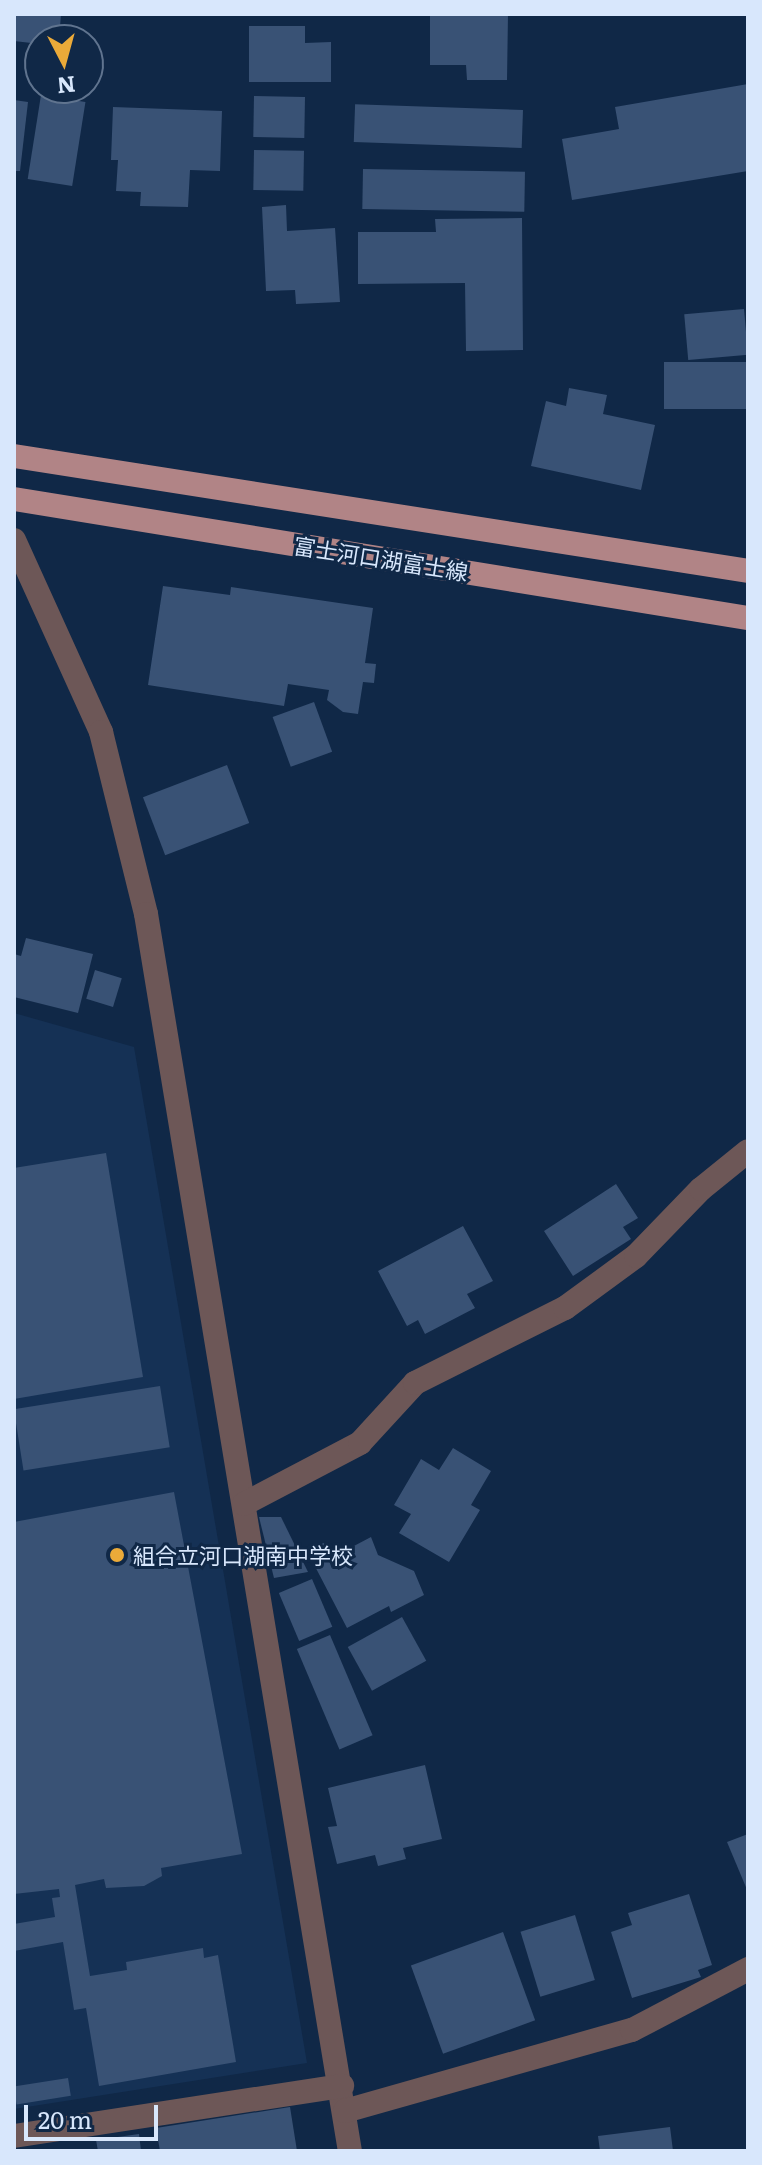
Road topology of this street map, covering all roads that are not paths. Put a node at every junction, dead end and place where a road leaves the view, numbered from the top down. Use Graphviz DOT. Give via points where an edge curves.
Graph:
graph roads {
  1 [pos="14,456"];
  2 [pos="14,499"];
  3 [pos="14,540"];
  4 [pos="748,571"];
  5 [pos="748,618"];
  6 [pos="748,1151"];
  7 [pos="244,1504"];
  8 [pos="748,1969"];
  9 [pos="342,2086"];
  10 [pos="345,2111"];
  11 [pos="14,2136"];
  12 [pos="350,2151"];
  1 -- 4 [label="main road, 富士河口湖富士線"];
  2 -- 5 [label="main road, 富士河口湖富士線"];
  3 -- 7 [label="street" via="101,732 146,914"];
  6 -- 7 [label="street" via="701,1189 636,1256 565,1308 415,1383 360,1443"];
  7 -- 9 [label="street"];
  8 -- 10 [label="street" via="632,2030"];
  9 -- 10 [label="street"];
  9 -- 11 [label="street"];
  10 -- 12 [label="street"];
}
